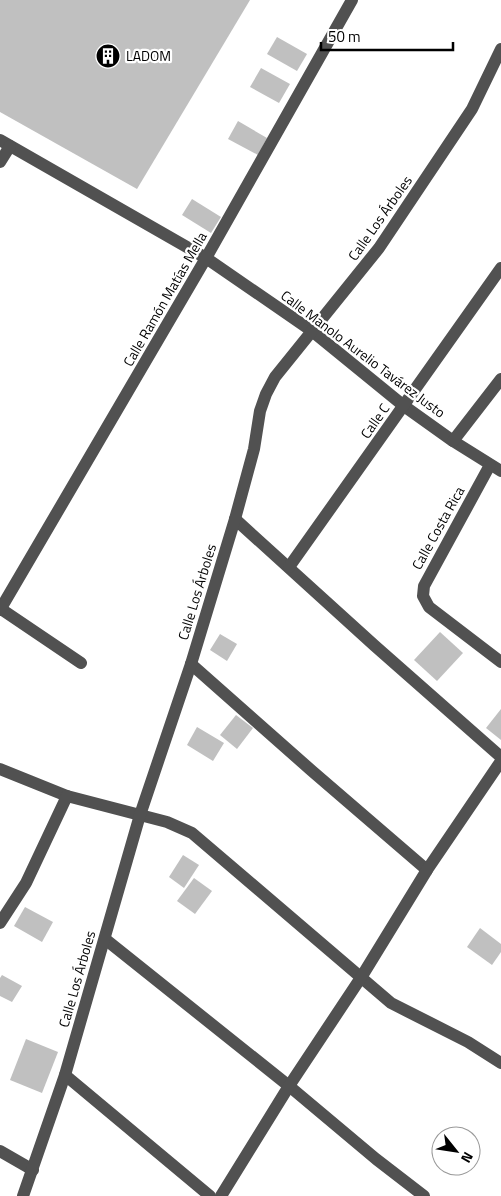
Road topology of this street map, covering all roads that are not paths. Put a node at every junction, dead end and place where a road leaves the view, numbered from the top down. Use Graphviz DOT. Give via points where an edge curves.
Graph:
graph roads {
  1 [pos="352,0"];
  2 [pos="501,49"];
  3 [pos="5,143"];
  4 [pos="0,162"];
  5 [pos="206,258"];
  6 [pos="501,268"];
  7 [pos="312,331"];
  8 [pos="501,379"];
  9 [pos="404,406"];
  10 [pos="453,440"];
  11 [pos="496,468"];
  12 [pos="235,519"];
  13 [pos="289,567"];
  14 [pos="0,610"];
  15 [pos="501,662"];
  16 [pos="81,664"];
  17 [pos="191,664"];
  18 [pos="501,757"];
  19 [pos="501,761"];
  20 [pos="0,768"];
  21 [pos="67,796"];
  22 [pos="140,815"];
  23 [pos="427,870"];
  24 [pos="0,923"];
  25 [pos="105,939"];
  26 [pos="362,976"];
  27 [pos="501,1063"];
  28 [pos="65,1075"];
  29 [pos="289,1086"];
  30 [pos="0,1151"];
  31 [pos="33,1170"];
  32 [pos="23,1196"];
  33 [pos="210,1196"];
  34 [pos="221,1196"];
  35 [pos="424,1196"];
  1 -- 5 [label="street, Calle Ramón Matías Mella"];
  2 -- 7 [label="street, Calle Los Árboles" via="472,109 379,248"];
  3 -- 4 [label="street"];
  3 -- 5 [label="street, Calle Manolo Aurelio Tavárez Justo"];
  5 -- 7 [label="street, Calle Manolo Aurelio Tavárez Justo"];
  5 -- 14 [label="street, Calle Ramón Matías Mella"];
  6 -- 9 [label="street, Calle C"];
  7 -- 9 [label="street, Calle Manolo Aurelio Tavárez Justo"];
  7 -- 12 [label="street, Calle Los Árboles" via="275,377 266,394"];
  8 -- 10 [label="street"];
  9 -- 10 [label="street, Calle Manolo Aurelio Tavárez Justo"];
  9 -- 13 [label="street, Calle C"];
  10 -- 11 [label="street, Calle Manolo Aurelio Tavárez Justo"];
  11 -- 15 [label="street, Calle Costa Rica" via="424,586 424,596 429,607"];
  12 -- 13 [label="street"];
  12 -- 17 [label="street, Calle Los Árboles"];
  13 -- 18 [label="street"];
  14 -- 16 [label="street"];
  17 -- 22 [label="street, Calle Los Árboles"];
  17 -- 23 [label="street"];
  19 -- 23 [label="street"];
  20 -- 21 [label="street"];
  21 -- 22 [label="street"];
  21 -- 24 [label="street" via="26,883"];
  22 -- 25 [label="street, Calle Los Árboles"];
  22 -- 26 [label="street" via="180,826 192,833"];
  23 -- 26 [label="street"];
  25 -- 28 [label="street, Calle Los Árboles"];
  25 -- 29 [label="street"];
  26 -- 27 [label="street" via="391,1003 468,1042"];
  26 -- 29 [label="street"];
  28 -- 31 [label="street, Calle Los Árboles"];
  28 -- 33 [label="street"];
  29 -- 34 [label="street"];
  29 -- 35 [label="street"];
  30 -- 31 [label="street"];
  31 -- 32 [label="street, Calle Los Árboles"];
}
